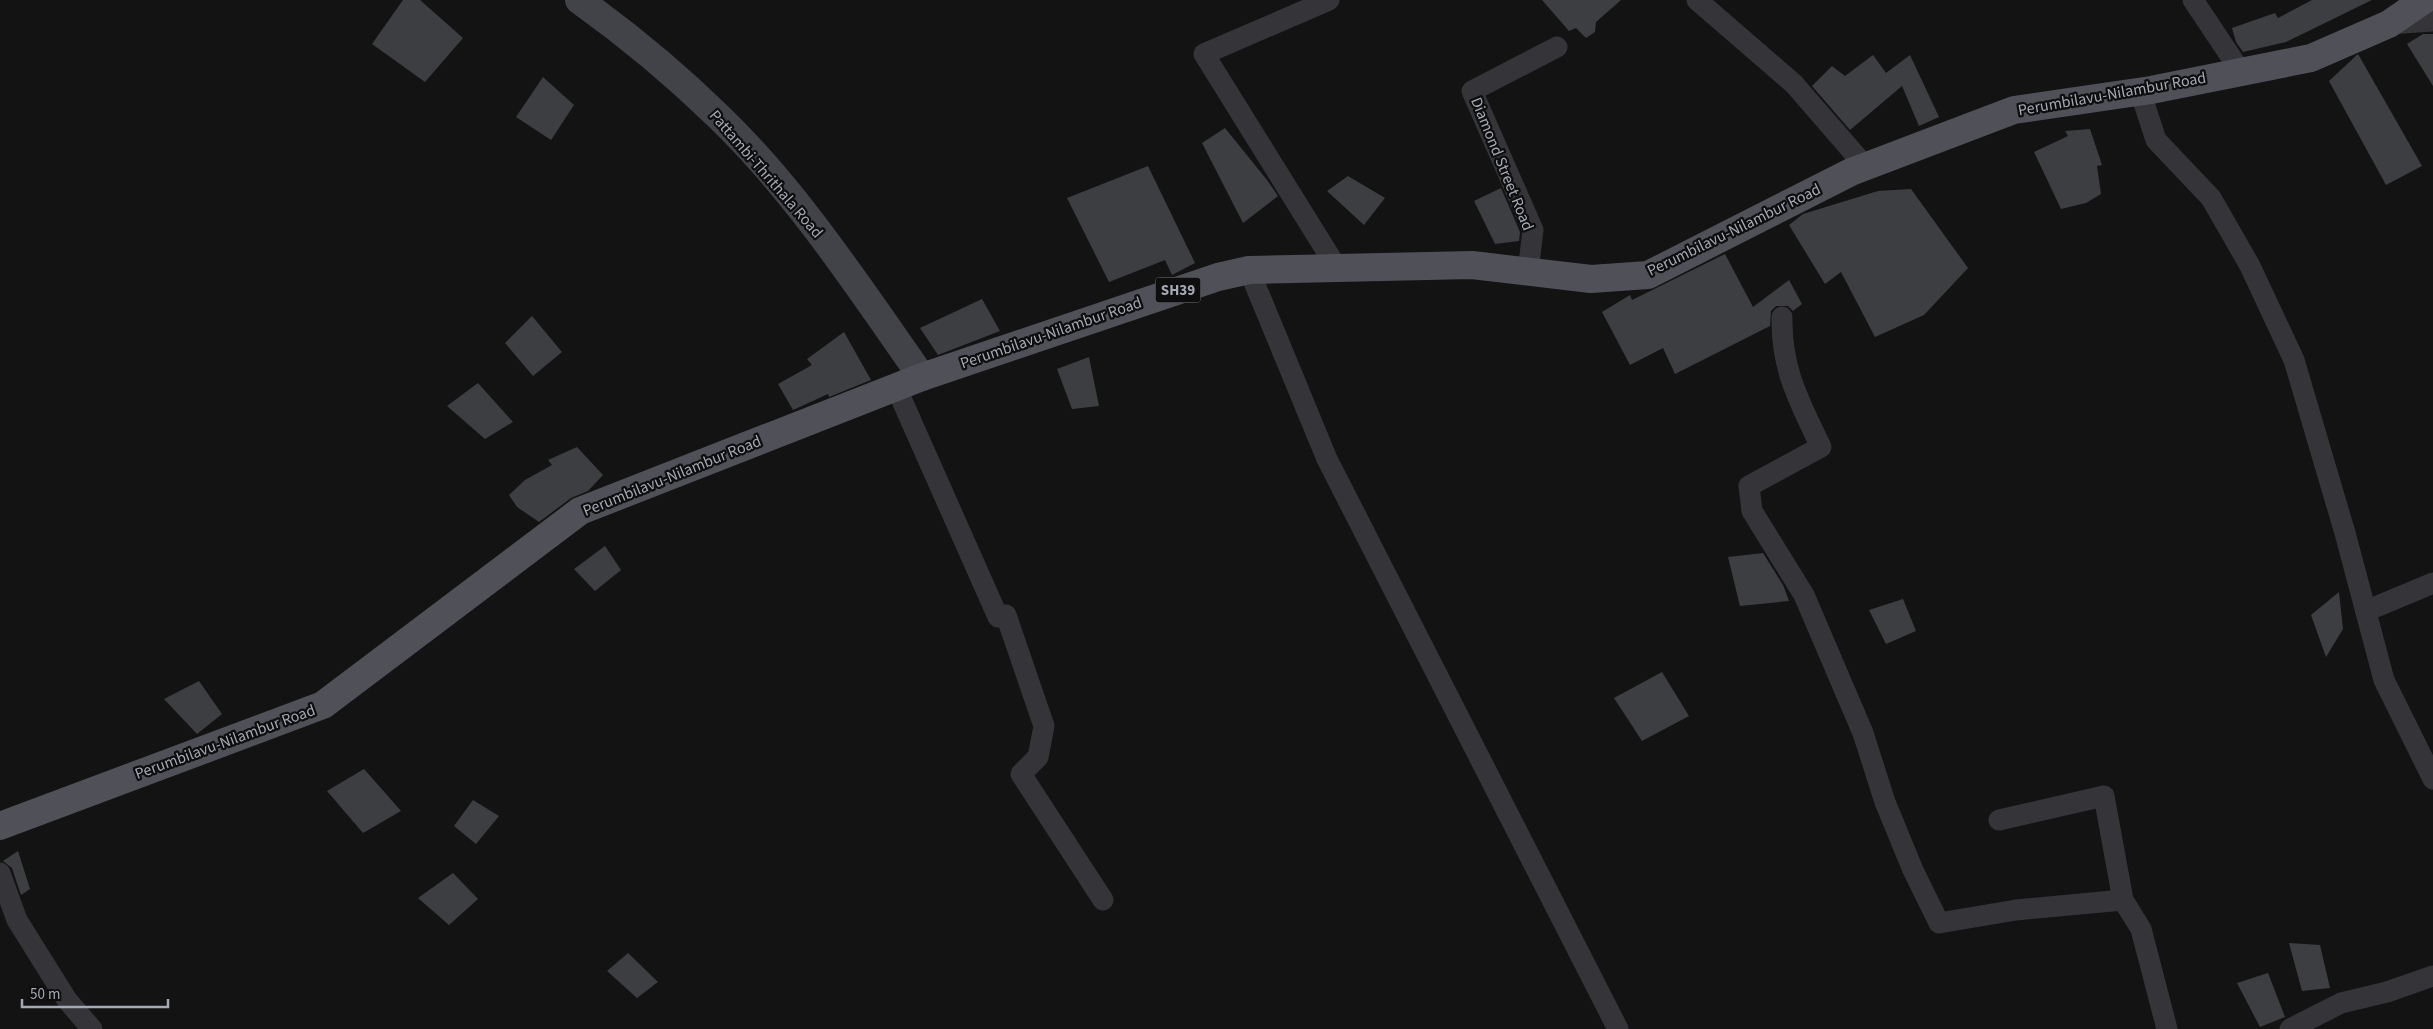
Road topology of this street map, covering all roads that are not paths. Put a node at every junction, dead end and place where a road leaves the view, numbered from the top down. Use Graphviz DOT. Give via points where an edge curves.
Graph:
graph roads {
  1 [pos="1330,0"];
  2 [pos="1697,0"];
  3 [pos="2193,0"];
  4 [pos="2424,0"];
  5 [pos="595,4"];
  6 [pos="2433,21"];
  7 [pos="2389,24"];
  8 [pos="1557,47"];
  9 [pos="2241,72"];
  10 [pos="2140,91"];
  11 [pos="1865,166"];
  12 [pos="1337,268"];
  13 [pos="1249,270"];
  14 [pos="1528,272"];
  15 [pos="1782,318"];
  16 [pos="922,377"];
  17 [pos="896,387"];
  18 [pos="2433,583"];
  19 [pos="2366,611"];
  20 [pos="2433,779"];
  21 [pos="1999,820"];
  22 [pos="0,826"];
  23 [pos="0,873"];
  24 [pos="1103,900"];
  25 [pos="2123,900"];
  26 [pos="2433,976"];
  27 [pos="92,1029"];
  28 [pos="1618,1029"];
  29 [pos="2167,1029"];
  30 [pos="2290,1029"];
  1 -- 12 [label="street" via="1204,54"];
  2 -- 11 [label="street" via="1794,84"];
  3 -- 9 [label="street"];
  4 -- 7 [label="main road, Perumbilavu-Nilambur Road / SH39"];
  5 -- 16 [label="main road, Pattambi-Thrithala Road" via="719,117 772,176 835,253"];
  6 -- 7 [label="street"];
  7 -- 9 [label="main road, Perumbilavu-Nilambur Road / SH39" via="2311,58"];
  8 -- 14 [label="street, Diamond Street Road" via="1472,91 1533,230"];
  9 -- 10 [label="main road, Perumbilavu-Nilambur Road / SH39"];
  10 -- 11 [label="main road, Perumbilavu-Nilambur Road / SH39" via="2014,110"];
  10 -- 19 [label="street" via="2156,140 2211,198 2250,266 2294,360"];
  11 -- 14 [label="main road, Perumbilavu-Nilambur Road / SH39" via="1648,275 1591,279"];
  12 -- 13 [label="main road, Perumbilavu-Nilambur Road / SH39"];
  12 -- 14 [label="main road, Perumbilavu-Nilambur Road / SH39" via="1472,265"];
  13 -- 16 [label="main road, Perumbilavu-Nilambur Road / SH39" via="1218,277"];
  13 -- 28 [label="street" via="1327,459"];
  15 -- 25 [label="street" via="1782,343 1793,390 1821,446 1749,486 1752,511 1804,595 1863,733 1885,802 1909,861 1939,924 2016,910"];
  16 -- 17 [label="main road, Perumbilavu-Nilambur Road / SH39"];
  17 -- 22 [label="main road, Perumbilavu-Nilambur Road / SH39" via="580,511 323,705"];
  17 -- 24 [label="street" via="998,617 1006,615 1044,726 1038,757 1021,774"];
  18 -- 19 [label="street"];
  19 -- 20 [label="street" via="2384,680"];
  21 -- 25 [label="street" via="2104,796"];
  23 -- 27 [label="street" via="17,920 67,1000"];
  25 -- 29 [label="street" via="2141,929"];
  26 -- 30 [label="street" via="2341,1003"];
}
